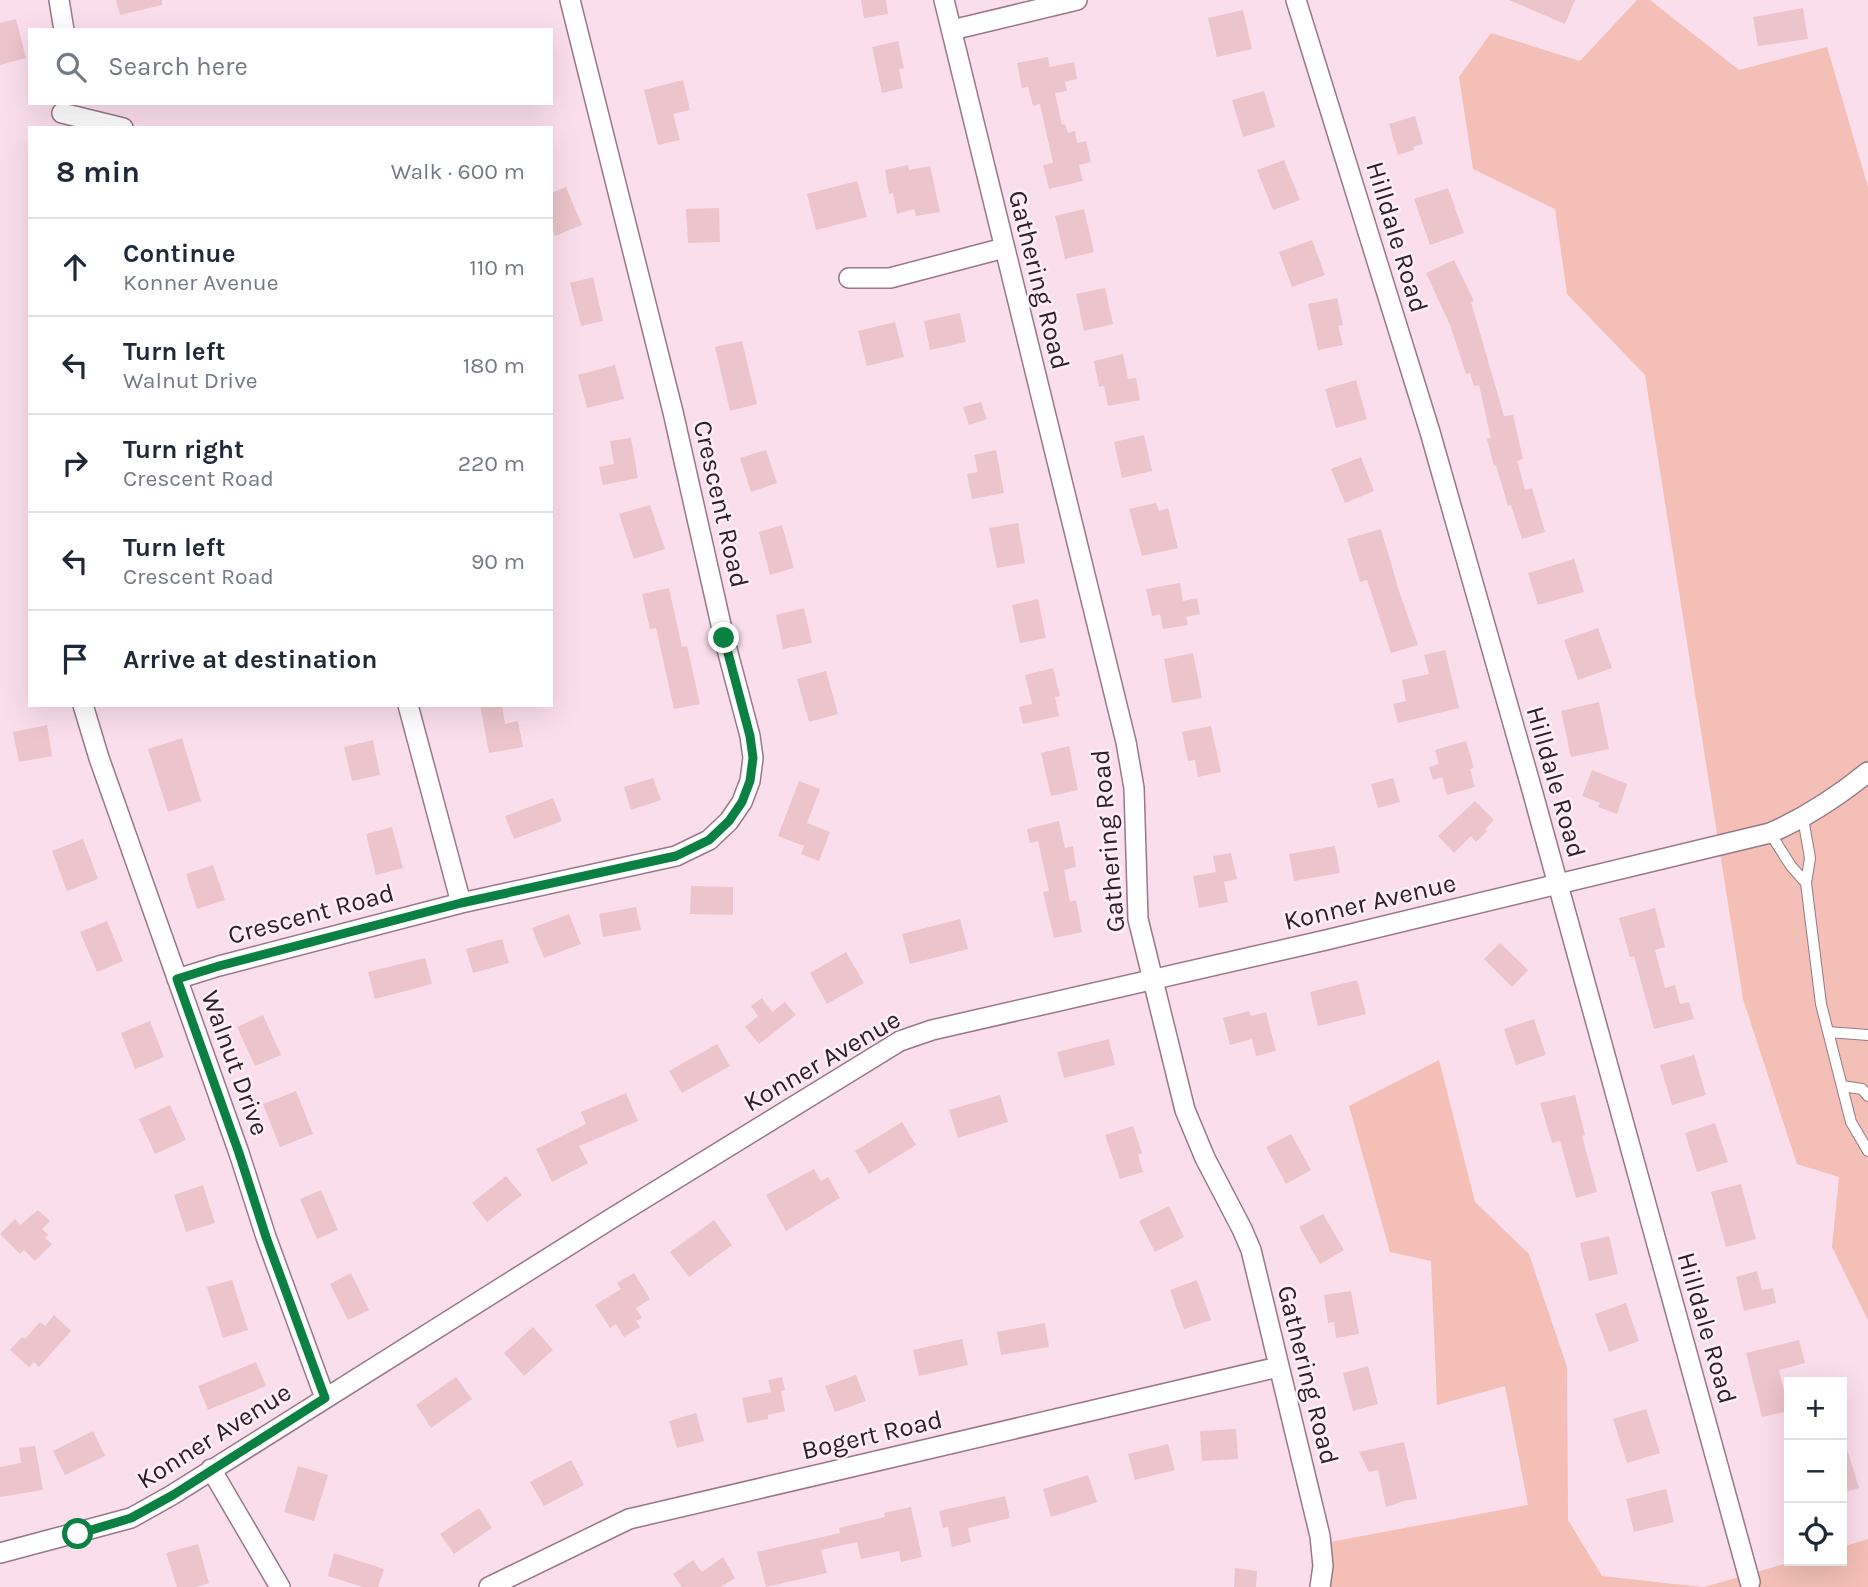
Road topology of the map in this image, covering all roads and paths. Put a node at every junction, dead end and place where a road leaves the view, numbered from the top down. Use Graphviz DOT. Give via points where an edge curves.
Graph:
graph roads {
  1 [pos="59,0"];
  2 [pos="570,0"];
  3 [pos="944,0"];
  4 [pos="1077,0"];
  5 [pos="1296,0"];
  6 [pos="64,28"];
  7 [pos="952,30"];
  8 [pos="62,115"];
  9 [pos="114,126"];
  10 [pos="1004,248"];
  11 [pos="849,278"];
  12 [pos="84,707"];
  13 [pos="409,707"];
  14 [pos="1868,772"];
  15 [pos="1803,818"];
  16 [pos="1770,833"];
  17 [pos="1806,883"];
  18 [pos="1557,884"];
  19 [pos="461,903"];
  20 [pos="1153,978"];
  21 [pos="177,979"];
  22 [pos="1828,1031"];
  23 [pos="1868,1035"];
  24 [pos="1842,1086"];
  25 [pos="1866,1089"];
  26 [pos="1868,1151"];
  27 [pos="1278,1367"];
  28 [pos="325,1398"];
  29 [pos="211,1469"];
  30 [pos="0,1553"];
  31 [pos="1750,1582"];
  32 [pos="280,1587"];
  33 [pos="489,1587"];
  34 [pos="1320,1587"];
  1 -- 6 [label="street"];
  2 -- 19 [label="street, Crescent Road" via="753,758 742,802 722,830 694,849"];
  3 -- 7 [label="street, Gathering Road"];
  4 -- 7 [label="street"];
  5 -- 18 [label="street, Hilldale Road" via="1430,432"];
  7 -- 10 [label="street, Gathering Road"];
  8 -- 9 [label="street"];
  10 -- 11 [label="street" via="890,278"];
  10 -- 20 [label="street, Gathering Road" via="1126,742 1134,788 1138,919"];
  12 -- 21 [label="street, Walnut Drive"];
  13 -- 19 [label="street"];
  14 -- 15 [label="street, Konner Avenue"];
  15 -- 16 [label="street, Konner Avenue"];
  15 -- 17 [label="lane" via="1810,858"];
  16 -- 17 [label="lane"];
  16 -- 18 [label="street, Konner Avenue"];
  17 -- 22 [label="lane"];
  18 -- 20 [label="street, Konner Avenue"];
  18 -- 31 [label="street, Hilldale Road"];
  19 -- 21 [label="street, Crescent Road"];
  20 -- 27 [label="street, Gathering Road" via="1185,1110 1251,1251"];
  20 -- 28 [label="street, Konner Avenue" via="900,1041"];
  21 -- 28 [label="street, Walnut Drive"];
  22 -- 23 [label="lane"];
  22 -- 24 [label="lane"];
  24 -- 25 [label="lane"];
  24 -- 26 [label="lane" via="1851,1122"];
  27 -- 33 [label="street, Bogert Road" via="629,1519"];
  27 -- 34 [label="street, Gathering Road" via="1320,1536"];
  28 -- 29 [label="street, Konner Avenue"];
  29 -- 30 [label="street, Konner Avenue" via="131,1518"];
  29 -- 32 [label="street"];
}
